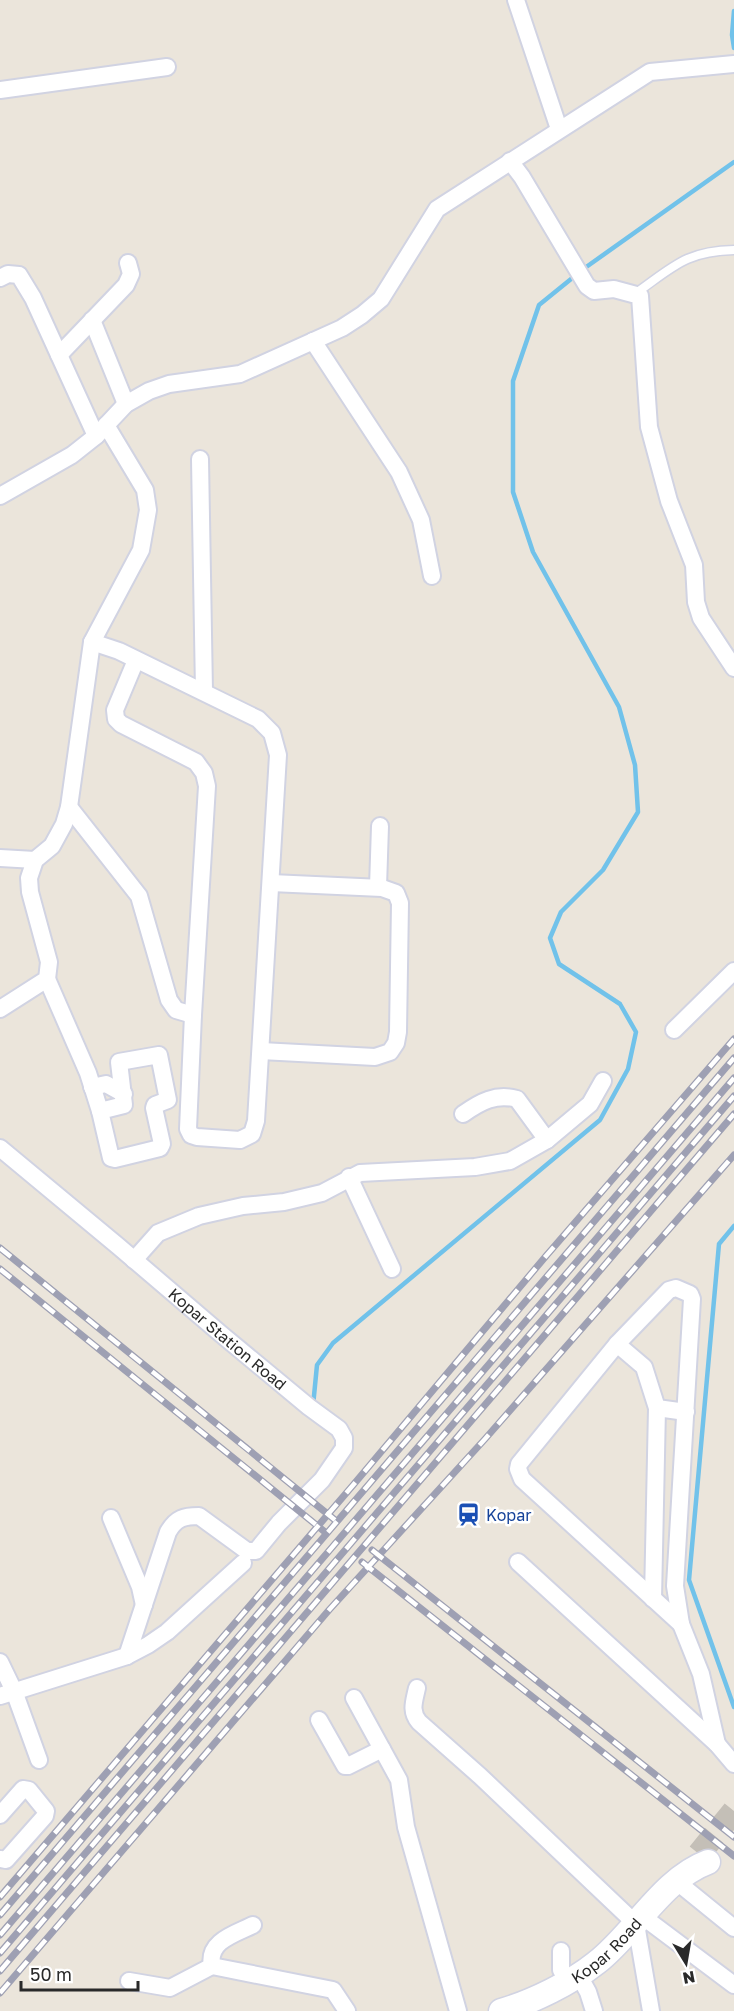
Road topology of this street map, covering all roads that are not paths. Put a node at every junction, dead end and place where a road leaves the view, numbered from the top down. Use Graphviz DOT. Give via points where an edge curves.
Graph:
graph roads {
  1 [pos="516,0"];
  2 [pos="731,65"];
  3 [pos="167,67"];
  4 [pos="0,90"];
  5 [pos="560,129"];
  6 [pos="510,161"];
  7 [pos="734,250"];
  8 [pos="128,263"];
  9 [pos="0,278"];
  10 [pos="636,293"];
  11 [pos="92,320"];
  12 [pos="313,341"];
  13 [pos="59,355"];
  14 [pos="126,404"];
  15 [pos="101,431"];
  16 [pos="201,459"];
  17 [pos="0,496"];
  18 [pos="432,576"];
  19 [pos="93,642"];
  20 [pos="136,660"];
  21 [pos="734,668"];
  22 [pos="204,691"];
  23 [pos="69,807"];
  24 [pos="380,826"];
  25 [pos="0,858"];
  26 [pos="35,860"];
  27 [pos="271,883"];
  28 [pos="378,887"];
  29 [pos="734,971"];
  30 [pos="46,979"];
  31 [pos="0,1010"];
  32 [pos="193,1015"];
  33 [pos="674,1030"];
  34 [pos="261,1052"];
  35 [pos="603,1082"];
  36 [pos="92,1087"];
  37 [pos="124,1094"];
  38 [pos="100,1112"];
  39 [pos="463,1114"];
  40 [pos="547,1140"];
  41 [pos="0,1148"];
  42 [pos="349,1177"];
  43 [pos="135,1260"];
  44 [pos="392,1269"];
  45 [pos="617,1344"];
  46 [pos="657,1408"];
  47 [pos="686,1412"];
  48 [pos="111,1518"];
  49 [pos="518,1562"];
  50 [pos="243,1563"];
  51 [pos="653,1599"];
  52 [pos="144,1605"];
  53 [pos="681,1624"];
  54 [pos="127,1656"];
  55 [pos="0,1662"];
  56 [pos="417,1688"];
  57 [pos="7,1694"];
  58 [pos="354,1698"];
  59 [pos="319,1720"];
  60 [pos="717,1744"];
  61 [pos="382,1749"];
  62 [pos="39,1760"];
  63 [pos="734,1764"];
  64 [pos="22,1776"];
  65 [pos="0,1799"];
  66 [pos="0,1815"];
  67 [pos="0,1859"];
  68 [pos="694,1866"];
  69 [pos="639,1920"];
  70 [pos="253,1925"];
  71 [pos="734,1928"];
  72 [pos="561,1951"];
  73 [pos="212,1966"];
  74 [pos="572,1978"];
  75 [pos="129,1981"];
  76 [pos="734,1986"];
  77 [pos="511,2010"];
  78 [pos="347,2011"];
  79 [pos="458,2011"];
  80 [pos="594,2011"];
  81 [pos="651,2011"];
  1 -- 5 [label="street"];
  2 -- 5 [label="street" via="650,72"];
  3 -- 4 [label="street"];
  5 -- 6 [label="street"];
  6 -- 10 [label="street" via="587,286 594,291"];
  6 -- 12 [label="street" via="436,209 381,299 348,323"];
  7 -- 10 [label="lane" via="699,253 683,259"];
  8 -- 11 [label="street" via="129,280"];
  9 -- 13 [label="street" via="19,275"];
  10 -- 21 [label="street" via="641,301 649,427 669,501 694,565 701,618"];
  11 -- 13 [label="street"];
  11 -- 14 [label="street"];
  12 -- 14 [label="street" via="240,374 170,384"];
  12 -- 18 [label="street" via="399,472 421,520"];
  13 -- 15 [label="street"];
  14 -- 15 [label="street"];
  15 -- 17 [label="street" via="57,464"];
  15 -- 19 [label="street" via="145,490 148,510 141,550"];
  16 -- 22 [label="street"];
  19 -- 20 [label="street"];
  19 -- 23 [label="street"];
  20 -- 22 [label="street"];
  20 -- 32 [label="street" via="115,710 116,719 196,762 207,786"];
  22 -- 27 [label="street" via="258,719 272,733 278,755"];
  23 -- 26 [label="street" via="52,846"];
  23 -- 32 [label="street" via="140,896 169,1000 176,1010"];
  24 -- 28 [label="street"];
  25 -- 26 [label="street"];
  26 -- 30 [label="street" via="29,878 30,892 50,962"];
  27 -- 28 [label="street"];
  27 -- 34 [label="street"];
  28 -- 34 [label="street" via="396,893 400,903 398,1032 390,1052 375,1057"];
  29 -- 33 [label="street"];
  30 -- 31 [label="street"];
  30 -- 36 [label="street"];
  32 -- 34 [label="street" via="188,1129 191,1135 240,1140 252,1134"];
  35 -- 40 [label="street" via="590,1104"];
  36 -- 37 [label="street" via="106,1084"];
  36 -- 38 [label="street"];
  37 -- 38 [label="street" via="122,1107"];
  37 -- 38 [label="street" via="118,1062 159,1055 168,1100 154,1108 160,1148 111,1158"];
  39 -- 40 [label="street" via="488,1099 517,1099"];
  40 -- 42 [label="street" via="510,1161"];
  41 -- 43 [label="street, Kopar Station Road"];
  42 -- 43 [label="street" via="322,1193 199,1216 158,1233"];
  42 -- 44 [label="street"];
  43 -- 52 [label="street, Kopar Station Road" via="339,1429 344,1438 344,1448 322,1480 255,1551 247,1551 199,1516 179,1518 173,1523"];
  45 -- 46 [label="street" via="644,1367"];
  45 -- 47 [label="street" via="669,1290 676,1288 690,1294"];
  45 -- 51 [label="street" via="518,1469 522,1479"];
  46 -- 47 [label="street"];
  46 -- 51 [label="street"];
  47 -- 53 [label="street" via="675,1586"];
  48 -- 52 [label="street"];
  49 -- 60 [label="street"];
  50 -- 54 [label="street" via="166,1632"];
  51 -- 53 [label="street"];
  52 -- 54 [label="street"];
  53 -- 60 [label="street" via="701,1674"];
  54 -- 57 [label="street"];
  55 -- 57 [label="street"];
  56 -- 69 [label="street" via="412,1709 419,1722"];
  57 -- 62 [label="street"];
  58 -- 61 [label="street"];
  59 -- 61 [label="street" via="345,1766"];
  60 -- 63 [label="street"];
  61 -- 79 [label="street" via="399,1780 406,1827"];
  64 -- 65 [label="street"];
  66 -- 67 [label="street" via="23,1789 46,1811 6,1860"];
  68 -- 69 [label="street, Kopar Road"];
  68 -- 71 [label="street"];
  69 -- 74 [label="street, Kopar Road" via="596,1963"];
  69 -- 76 [label="street"];
  69 -- 81 [label="street"];
  70 -- 73 [label="street" via="216,1944 210,1957"];
  72 -- 74 [label="street" via="561,1970"];
  73 -- 75 [label="street" via="170,1988"];
  73 -- 78 [label="street" via="333,1990"];
  74 -- 77 [label="street, Kopar Road"];
  74 -- 80 [label="street" via="588,1992"];
}
